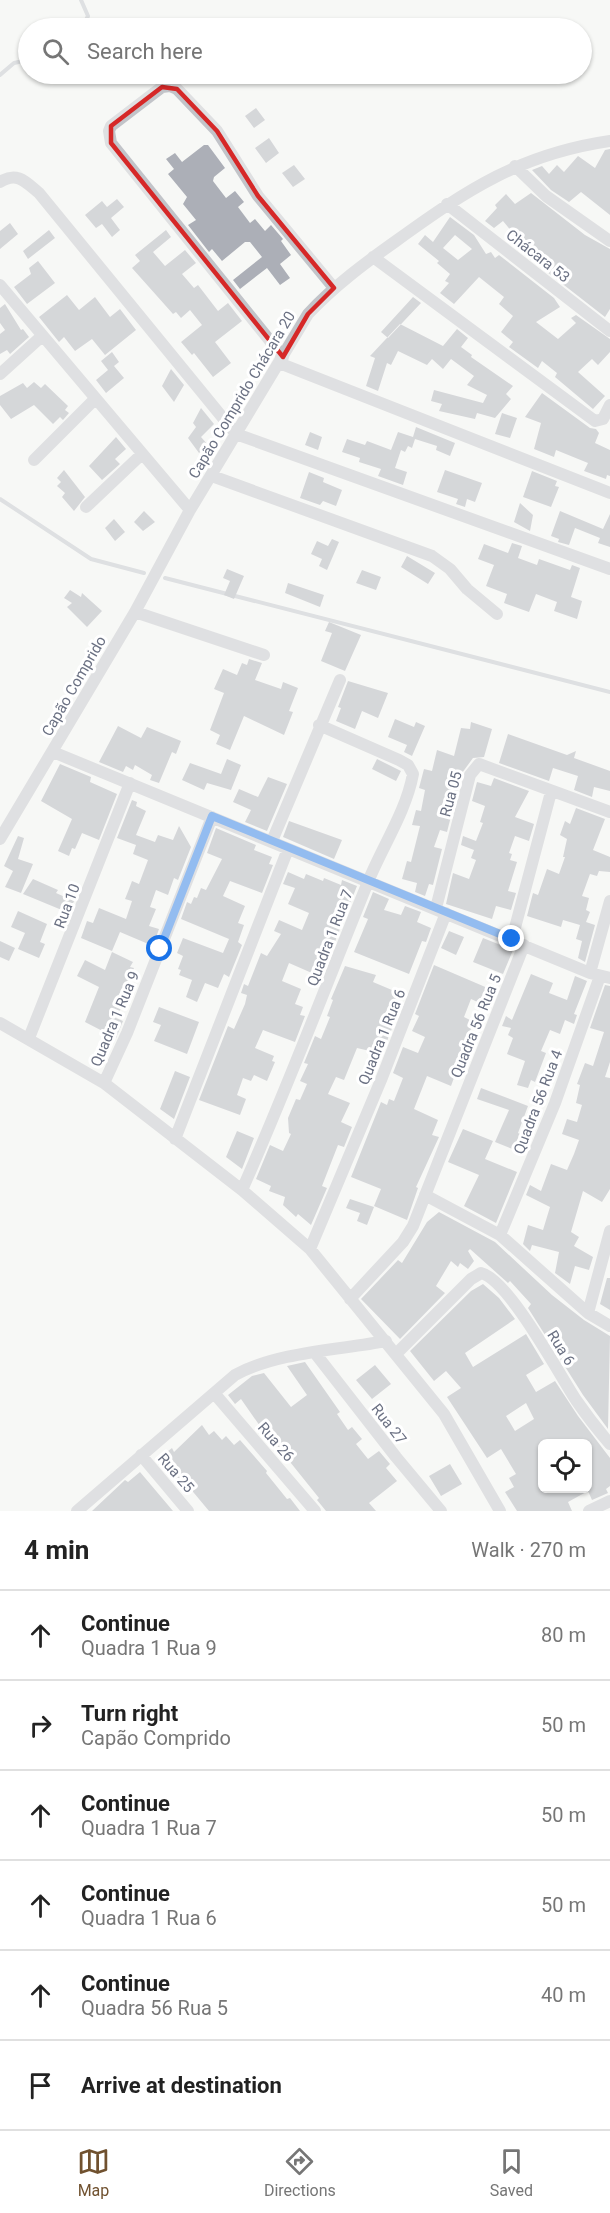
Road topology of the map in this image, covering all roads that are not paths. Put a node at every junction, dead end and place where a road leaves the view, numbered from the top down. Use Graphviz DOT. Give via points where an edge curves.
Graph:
graph roads {
  1 [pos="610,141"];
  2 [pos="515,166"];
  3 [pos="0,183"];
  4 [pos="447,204"];
  5 [pos="610,241"];
  6 [pos="373,257"];
  7 [pos="0,285"];
  8 [pos="334,288"];
  9 [pos="610,331"];
  10 [pos="42,336"];
  11 [pos="281,360"];
  12 [pos="0,374"];
  13 [pos="95,399"];
  14 [pos="610,405"];
  15 [pos="236,434"];
  16 [pos="142,454"];
  17 [pos="34,460"];
  18 [pos="212,476"];
  19 [pos="610,493"];
  20 [pos="86,507"];
  21 [pos="190,510"];
  22 [pos="610,569"];
  23 [pos="135,612"];
  24 [pos="497,614"];
  25 [pos="264,655"];
  26 [pos="340,680"];
  27 [pos="319,725"];
  28 [pos="53,752"];
  29 [pos="130,783"];
  30 [pos="551,792"];
  31 [pos="610,812"];
  32 [pos="212,816"];
  33 [pos="0,839"];
  34 [pos="272,841"];
  35 [pos="288,849"];
  36 [pos="368,880"];
  37 [pos="610,901"];
  38 [pos="441,911"];
  39 [pos="518,942"];
  40 [pos="600,976"];
  41 [pos="0,1023"];
  42 [pos="29,1038"];
  43 [pos="104,1083"];
  44 [pos="175,1139"];
  45 [pos="242,1190"];
  46 [pos="425,1195"];
  47 [pos="610,1231"];
  48 [pos="500,1235"];
  49 [pos="310,1249"];
  50 [pos="350,1299"];
  51 [pos="588,1313"];
  52 [pos="610,1326"];
  53 [pos="386,1341"];
  54 [pos="315,1353"];
  55 [pos="397,1353"];
  56 [pos="214,1393"];
  57 [pos="610,1444"];
  58 [pos="141,1455"];
  59 [pos="610,1501"];
  60 [pos="77,1511"];
  61 [pos="188,1511"];
  62 [pos="315,1511"];
  63 [pos="441,1511"];
  64 [pos="500,1511"];
  65 [pos="589,1511"];
  1 -- 2 [label="street, Capão Comprido Chácara 20" via="559,151"];
  2 -- 4 [label="street, Capão Comprido Chácara 20"];
  2 -- 5 [label="street" via="546,196"];
  3 -- 15 [label="street" via="14,177 25,181 54,210"];
  4 -- 6 [label="street, Capão Comprido Chácara 20"];
  4 -- 9 [label="street, Chácara 53"];
  6 -- 8 [label="street, Capão Comprido Chácara 20"];
  6 -- 14 [label="street" via="595,421 603,419"];
  7 -- 10 [label="street"];
  8 -- 11 [label="street, Capão Comprido Chácara 20" via="308,314"];
  8 -- 11 [label="street" via="258,196 217,131 177,89 162,87 111,126 111,144"];
  10 -- 12 [label="street"];
  10 -- 13 [label="street"];
  11 -- 15 [label="street, Capão Comprido Chácara 20"];
  11 -- 19 [label="street"];
  13 -- 16 [label="street"];
  13 -- 17 [label="street"];
  15 -- 18 [label="street, Capão Comprido Chácara 20"];
  15 -- 22 [label="street"];
  16 -- 20 [label="street"];
  16 -- 21 [label="street"];
  18 -- 21 [label="street, Capão Comprido Chácara 20"];
  18 -- 24 [label="street" via="432,556"];
  21 -- 23 [label="street, Capão Comprido Chácara 20"];
  23 -- 25 [label="street"];
  23 -- 28 [label="street, Capão Comprido"];
  26 -- 27 [label="street"];
  27 -- 34 [label="street"];
  27 -- 36 [label="street" via="399,760 413,771 407,795"];
  28 -- 29 [label="street, Capão Comprido"];
  28 -- 33 [label="street"];
  29 -- 32 [label="street, Capão Comprido"];
  29 -- 42 [label="street, Rua 10"];
  30 -- 31 [label="street"];
  30 -- 38 [label="street, Rua 05" via="487,765 474,767"];
  30 -- 39 [label="street, Quadra 56 Rua 5"];
  32 -- 34 [label="street, Capão Comprido"];
  32 -- 43 [label="street, Quadra 1 Rua 9"];
  34 -- 35 [label="street, Capão Comprido"];
  35 -- 36 [label="street, Quadra 1 Rua 7"];
  35 -- 44 [label="street"];
  36 -- 38 [label="street"];
  36 -- 45 [label="street, Quadra 1 Rua 7"];
  37 -- 40 [label="street, Quadra 56 Rua 4"];
  38 -- 39 [label="street"];
  38 -- 49 [label="street, Quadra 1 Rua 6" via="381,1080"];
  39 -- 40 [label="street"];
  39 -- 46 [label="street, Quadra 56 Rua 5"];
  40 -- 48 [label="street, Quadra 56 Rua 4" via="555,1103"];
  41 -- 42 [label="street"];
  42 -- 43 [label="street, Quadra 1 Rua 9"];
  43 -- 44 [label="street"];
  44 -- 45 [label="street"];
  45 -- 49 [label="street"];
  46 -- 48 [label="street"];
  46 -- 50 [label="street, Quadra 56 Rua 5" via="403,1242"];
  47 -- 51 [label="street"];
  48 -- 51 [label="street"];
  49 -- 50 [label="street"];
  50 -- 53 [label="street"];
  51 -- 52 [label="street"];
  53 -- 54 [label="street"];
  53 -- 55 [label="street"];
  54 -- 56 [label="street" via="258,1364 235,1375"];
  54 -- 63 [label="street, Rua 27"];
  55 -- 57 [label="street, Rua 6" via="457,1291 481,1273 508,1296 591,1422"];
  55 -- 64 [label="street" via="444,1414"];
  56 -- 58 [label="street"];
  56 -- 62 [label="street, Rua 26"];
  58 -- 60 [label="street"];
  58 -- 61 [label="street, Rua 25"];
  59 -- 65 [label="street"];
}
